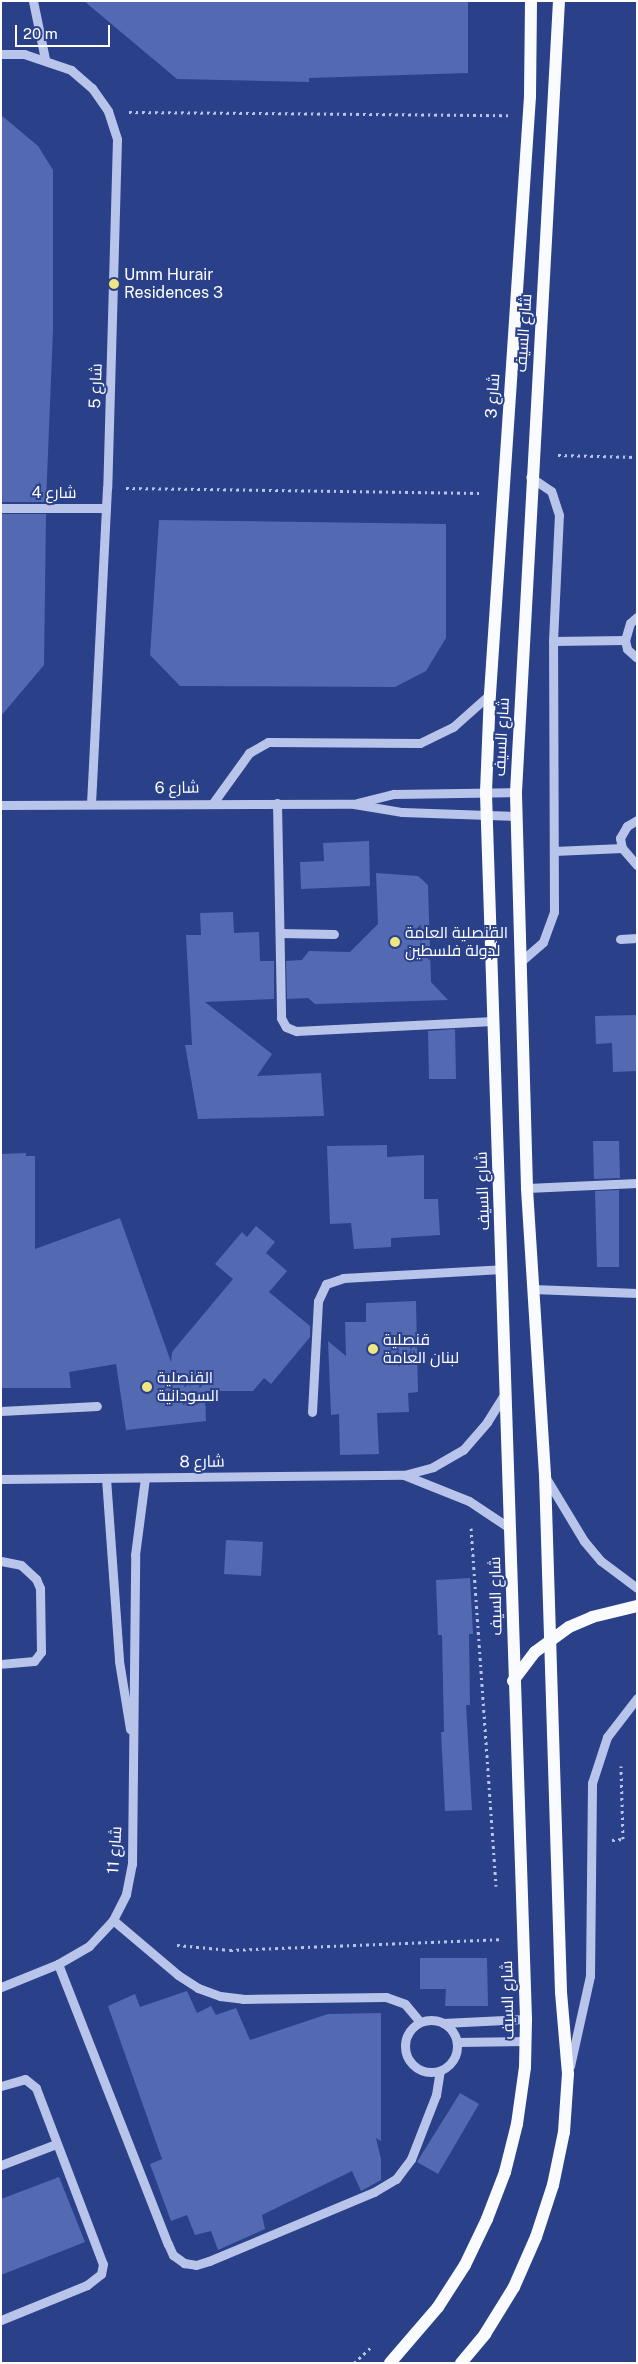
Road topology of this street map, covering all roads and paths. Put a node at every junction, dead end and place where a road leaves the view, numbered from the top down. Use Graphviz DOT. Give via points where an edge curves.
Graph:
graph roads {
  1 [pos="33,1"];
  2 [pos="531,1"];
  3 [pos="559,1"];
  4 [pos="1,54"];
  5 [pos="45,59"];
  6 [pos="108,111"];
  7 [pos="528,115"];
  8 [pos="532,455"];
  9 [pos="637,457"];
  10 [pos="530,477"];
  11 [pos="107,488"];
  12 [pos="503,494"];
  13 [pos="1,508"];
  14 [pos="106,508"];
  15 [pos="637,617"];
  16 [pos="625,640"];
  17 [pos="553,641"];
  18 [pos="637,658"];
  19 [pos="490,694"];
  20 [pos="486,792"];
  21 [pos="516,792"];
  22 [pos="214,803"];
  23 [pos="277,803"];
  24 [pos="91,804"];
  25 [pos="354,804"];
  26 [pos="1,805"];
  27 [pos="486,816"];
  28 [pos="516,816"];
  29 [pos="637,820"];
  30 [pos="622,848"];
  31 [pos="554,851"];
  32 [pos="637,864"];
  33 [pos="280,932"];
  34 [pos="334,934"];
  35 [pos="637,938"];
  36 [pos="620,939"];
  37 [pos="519,963"];
  38 [pos="493,1020"];
  39 [pos="637,1183"];
  40 [pos="527,1188"];
  41 [pos="502,1269"];
  42 [pos="532,1289"];
  43 [pos="637,1293"];
  44 [pos="507,1391"];
  45 [pos="97,1406"];
  46 [pos="1,1412"];
  47 [pos="312,1412"];
  48 [pos="404,1475"];
  49 [pos="545,1475"];
  50 [pos="106,1478"];
  51 [pos="145,1478"];
  52 [pos="1,1479"];
  53 [pos="469,1501"];
  54 [pos="511,1528"];
  55 [pos="1,1561"];
  56 [pos="637,1588"];
  57 [pos="637,1606"];
  58 [pos="549,1640"];
  59 [pos="1,1664"];
  60 [pos="514,1681"];
  61 [pos="637,1698"];
  62 [pos="132,1737"];
  63 [pos="621,1764"];
  64 [pos="623,1839"];
  65 [pos="497,1889"];
  66 [pos="113,1920"];
  67 [pos="499,1929"];
  68 [pos="523,1938"];
  69 [pos="169,1939"];
  70 [pos="500,1939"];
  71 [pos="500,1948"];
  72 [pos="58,1964"];
  73 [pos="1,1986"];
  74 [pos="526,2019"];
  75 [pos="420,2022"];
  76 [pos="443,2023"];
  77 [pos="526,2041"];
  78 [pos="457,2042"];
  79 [pos="440,2071"];
  80 [pos="568,2074"];
  81 [pos="1,2086"];
  82 [pos="56,2144"];
  83 [pos="1,2165"];
  84 [pos="1,2320"];
  85 [pos="377,2342"];
  86 [pos="354,2363"];
  87 [pos="390,2363"];
  88 [pos="461,2363"];
  1 -- 5 [label="street"];
  2 -- 7 [label="main road, شارع 3"];
  3 -- 8 [label="main road, شارع السيف"];
  4 -- 5 [label="street, شارع 5" via="24,54"];
  5 -- 6 [label="street, شارع 5" via="71,70 92,88"];
  6 -- 7 [label="path"];
  6 -- 11 [label="street, شارع 5" via="116,139 117,168"];
  7 -- 12 [label="main road, شارع 3"];
  8 -- 9 [label="path"];
  8 -- 10 [label="main road, شارع السيف"];
  10 -- 17 [label="street" via="551,491 559,515"];
  10 -- 21 [label="main road, شارع السيف"];
  11 -- 12 [label="path"];
  11 -- 14 [label="street, شارع 5"];
  12 -- 19 [label="main road, شارع 3"];
  13 -- 14 [label="street, شارع 4"];
  14 -- 24 [label="street, شارع 5"];
  15 -- 16 [label="street" via="630,623"];
  16 -- 17 [label="street"];
  16 -- 18 [label="street" via="627,649"];
  17 -- 31 [label="street"];
  19 -- 20 [label="main road, شارع 3"];
  19 -- 22 [label="street" via="453,727 420,743 268,742 249,753"];
  20 -- 21 [label="street, شارع 6"];
  20 -- 25 [label="street, شارع 6" via="394,794"];
  20 -- 27 [label="main road, شارع السيف"];
  21 -- 28 [label="main road, شارع السيف"];
  22 -- 23 [label="street, شارع 6"];
  22 -- 24 [label="street, شارع 6"];
  23 -- 25 [label="street, شارع 6"];
  23 -- 33 [label="street"];
  24 -- 26 [label="street, شارع 6"];
  25 -- 27 [label="street, شارع 6" via="394,812"];
  27 -- 28 [label="street, شارع 6"];
  27 -- 38 [label="main road, شارع السيف"];
  28 -- 37 [label="main road, شارع السيف"];
  29 -- 30 [label="street" via="622,831"];
  30 -- 31 [label="street"];
  30 -- 32 [label="street"];
  31 -- 37 [label="street" via="554,912 550,927 543,942"];
  33 -- 34 [label="street"];
  33 -- 38 [label="street" via="281,1018 291,1030"];
  35 -- 36 [label="street"];
  37 -- 40 [label="main road, شارع السيف"];
  38 -- 41 [label="main road, شارع السيف"];
  39 -- 40 [label="street"];
  40 -- 42 [label="main road, شارع السيف"];
  41 -- 44 [label="main road, شارع السيف"];
  41 -- 47 [label="street" via="343,1278 326,1284 318,1300"];
  42 -- 43 [label="street"];
  42 -- 49 [label="main road, شارع السيف"];
  44 -- 48 [label="street, شارع 8" via="463,1450 433,1466"];
  44 -- 54 [label="main road, شارع السيف"];
  45 -- 46 [label="street"];
  48 -- 51 [label="street, شارع 8"];
  48 -- 53 [label="street, شارع 8"];
  49 -- 56 [label="street, شارع السيف" via="584,1541 601,1561"];
  49 -- 58 [label="main road, شارع السيف"];
  50 -- 51 [label="street, شارع 8"];
  50 -- 52 [label="street, شارع 8"];
  50 -- 62 [label="street, شارع 11" via="119,1661"];
  51 -- 62 [label="street, شارع 11" via="135,1556 136,1686"];
  53 -- 54 [label="street, شارع 8"];
  53 -- 65 [label="path"];
  54 -- 60 [label="main road, شارع السيف"];
  55 -- 59 [label="street" via="22,1565 30,1570 38,1583 41,1652 34,1661"];
  57 -- 58 [label="main road" via="592,1617"];
  58 -- 60 [label="main road" via="523,1666"];
  58 -- 80 [label="main road, شارع السيف" via="561,1992"];
  60 -- 68 [label="main road, شارع السيف"];
  61 -- 80 [label="street, شارع السيف" via="606,1737 592,1783 590,1976"];
  62 -- 66 [label="street, شارع 11" via="132,1864 126,1894"];
  63 -- 64 [label="path"];
  66 -- 72 [label="street, شارع 11" via="89,1946"];
  66 -- 75 [label="street" via="178,1975 198,1988 220,1996 243,1999 386,1997 405,2004"];
  67 -- 70 [label="path"];
  68 -- 70 [label="path"];
  68 -- 74 [label="main road, شارع السيف"];
  69 -- 70 [label="path" via="177,1945 192,1948 230,1950"];
  70 -- 71 [label="path"];
  72 -- 73 [label="street, شارع 11"];
  72 -- 79 [label="street" via="168,2244 173,2255 184,2263 196,2265 209,2261 374,2192 396,2179 411,2159 436,2095"];
  74 -- 76 [label="street"];
  74 -- 77 [label="main road, شارع السيف"];
  75 -- 76 [label="street"];
  75 -- 79 [label="street" via="405,2039 404,2050 417,2069"];
  76 -- 78 [label="street"];
  77 -- 78 [label="street"];
  77 -- 87 [label="main road, شارع السيف" via="517,2124 505,2172 487,2219 465,2264 438,2307"];
  78 -- 79 [label="street" via="450,2064"];
  80 -- 88 [label="main road, شارع السيف" via="564,2132 554,2186 536,2237 514,2287 485,2334"];
  81 -- 82 [label="street" via="20,2079 33,2084"];
  82 -- 83 [label="street"];
  82 -- 84 [label="street" via="101,2255 101,2274 87,2286"];
  85 -- 86 [label="path"];
}
